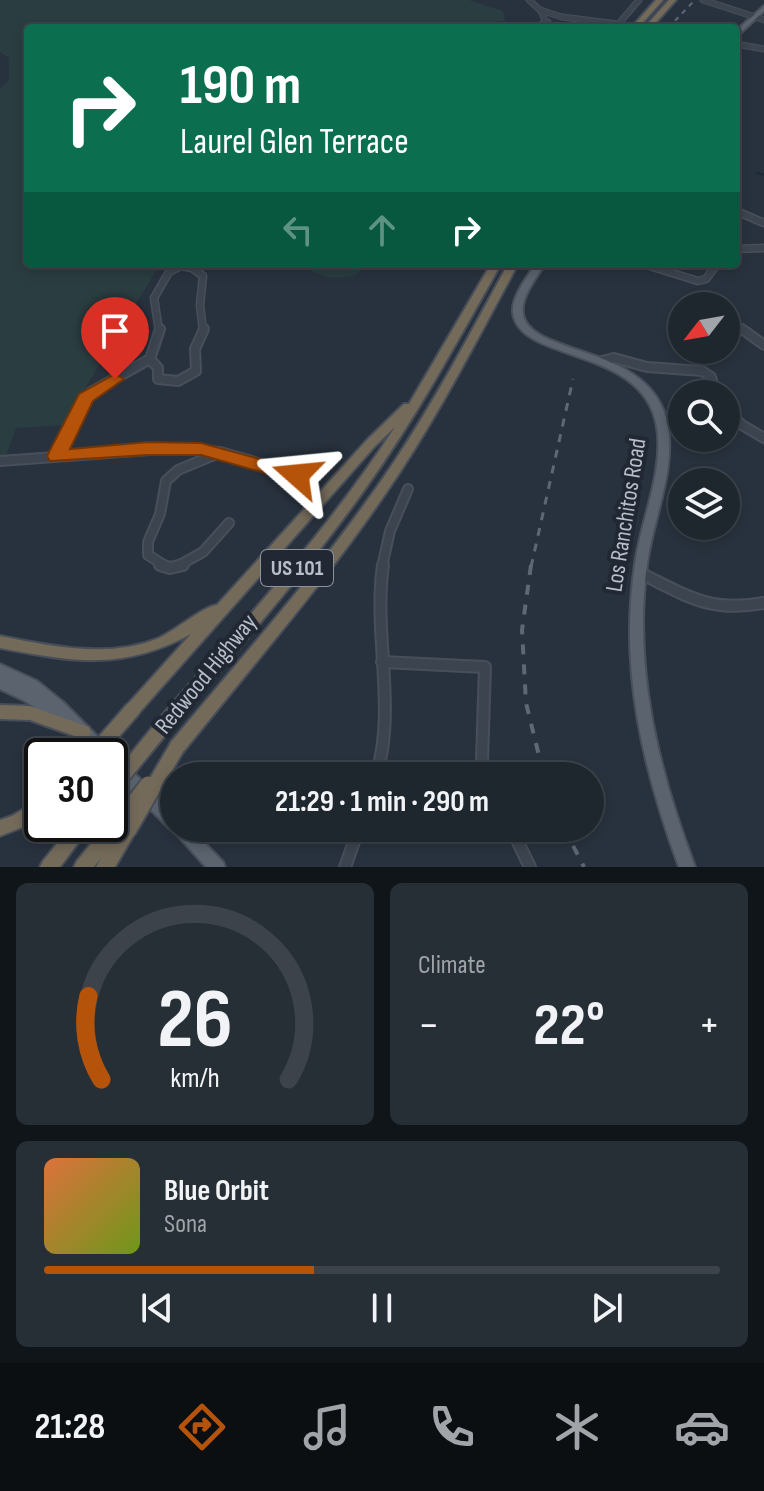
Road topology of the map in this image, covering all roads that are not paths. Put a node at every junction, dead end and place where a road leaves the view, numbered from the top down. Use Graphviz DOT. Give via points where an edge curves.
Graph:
graph roads {
  1 [pos="529,0"];
  2 [pos="639,0"];
  3 [pos="660,0"];
  4 [pos="673,0"];
  5 [pos="703,0"];
  6 [pos="764,8"];
  7 [pos="540,10"];
  8 [pos="560,16"];
  9 [pos="754,17"];
  10 [pos="764,20"];
  11 [pos="547,24"];
  12 [pos="548,24"];
  13 [pos="606,24"];
  14 [pos="618,24"];
  15 [pos="638,24"];
  16 [pos="651,24"];
  17 [pos="740,31"];
  18 [pos="740,45"];
  19 [pos="764,49"];
  20 [pos="740,213"];
  21 [pos="764,223"];
  22 [pos="764,248"];
  23 [pos="740,249"];
  24 [pos="491,268"];
  25 [pos="511,268"];
  26 [pos="538,268"];
  27 [pos="656,268"];
  28 [pos="714,268"];
  29 [pos="741,328"];
  30 [pos="764,345"];
  31 [pos="150,359"];
  32 [pos="602,361"];
  33 [pos="712,380"];
  34 [pos="421,395"];
  35 [pos="740,423"];
  36 [pos="764,438"];
  37 [pos="220,452"];
  38 [pos="57,456"];
  39 [pos="0,461"];
  40 [pos="299,483"];
  41 [pos="408,489"];
  42 [pos="229,523"];
  43 [pos="276,549"];
  44 [pos="640,573"];
  45 [pos="764,603"];
  46 [pos="0,642"];
  47 [pos="382,662"];
  48 [pos="0,670"];
  49 [pos="0,682"];
  50 [pos="0,712"];
  51 [pos="83,732"];
  52 [pos="89,738"];
  53 [pos="108,738"];
  54 [pos="380,762"];
  55 [pos="483,762"];
  56 [pos="128,769"];
  57 [pos="128,778"];
  58 [pos="160,809"];
  59 [pos="24,818"];
  60 [pos="128,819"];
  61 [pos="0,828"];
  62 [pos="69,842"];
  63 [pos="107,842"];
  64 [pos="116,842"];
  65 [pos="193,842"];
  66 [pos="354,842"];
  67 [pos="518,842"];
  68 [pos="49,867"];
  69 [pos="83,867"];
  70 [pos="105,867"];
  71 [pos="217,867"];
  72 [pos="345,867"];
  73 [pos="530,867"];
  74 [pos="687,867"];
  1 -- 7 [label="street"];
  2 -- 14 [label="street" via="625,8"];
  3 -- 15 [label="highway"];
  4 -- 16 [label="highway"];
  5 -- 9 [label="street"];
  6 -- 9 [label="main road"];
  7 -- 8 [label="street"];
  7 -- 11 [label="street"];
  8 -- 12 [label="street"];
  8 -- 13 [label="street"];
  9 -- 10 [label="street"];
  9 -- 17 [label="main road"];
  18 -- 19 [label="street"];
  20 -- 21 [label="street"];
  22 -- 23 [label="street"];
  24 -- 34 [label="highway, Redwood Highway / US 101"];
  25 -- 60 [label="highway, Redwood Highway / US 101, bridge" via="386,484 177,747"];
  26 -- 32 [label="main road, Los Ranchitos Road" via="519,306 526,330"];
  27 -- 28 [label="street" via="698,281"];
  29 -- 30 [label="street"];
  31 -- 31 [label="street" via="160,329 154,298 173,268 192,268 203,276 198,312 205,324 195,349 196,371 183,380 160,380"];
  31 -- 38 [label="street" via="91,392"];
  32 -- 33 [label="street" via="614,358 647,367 702,371"];
  32 -- 44 [label="main road, Los Ranchitos Road" via="640,383 661,415 663,454"];
  34 -- 43 [label="highway"];
  34 -- 56 [label="highway, Redwood Highway / US 101, bridge" via="320,540"];
  35 -- 36 [label="street"];
  37 -- 38 [label="street" via="162,448"];
  37 -- 40 [label="street" via="293,473"];
  37 -- 42 [label="street" via="178,470 166,481 148,555 165,566 186,565"];
  38 -- 39 [label="street"];
  41 -- 47 [label="street" via="383,550 378,588"];
  43 -- 46 [label="highway" via="205,618 162,643 86,657"];
  43 -- 53 [label="highway, bridge"];
  44 -- 45 [label="street" via="719,610"];
  44 -- 74 [label="main road, Los Ranchitos Road" via="636,647 645,732 660,796"];
  47 -- 54 [label="street"];
  47 -- 55 [label="street" via="485,667"];
  48 -- 51 [label="main road" via="39,689"];
  49 -- 51 [label="main road"];
  50 -- 51 [label="highway" via="30,713"];
  51 -- 52 [label="main road"];
  57 -- 58 [label="main road"];
  59 -- 61 [label="highway"];
  62 -- 68 [label="highway"];
  63 -- 69 [label="highway"];
  64 -- 70 [label="highway"];
  65 -- 71 [label="main road"];
  66 -- 72 [label="street"];
  67 -- 73 [label="street"];
}
